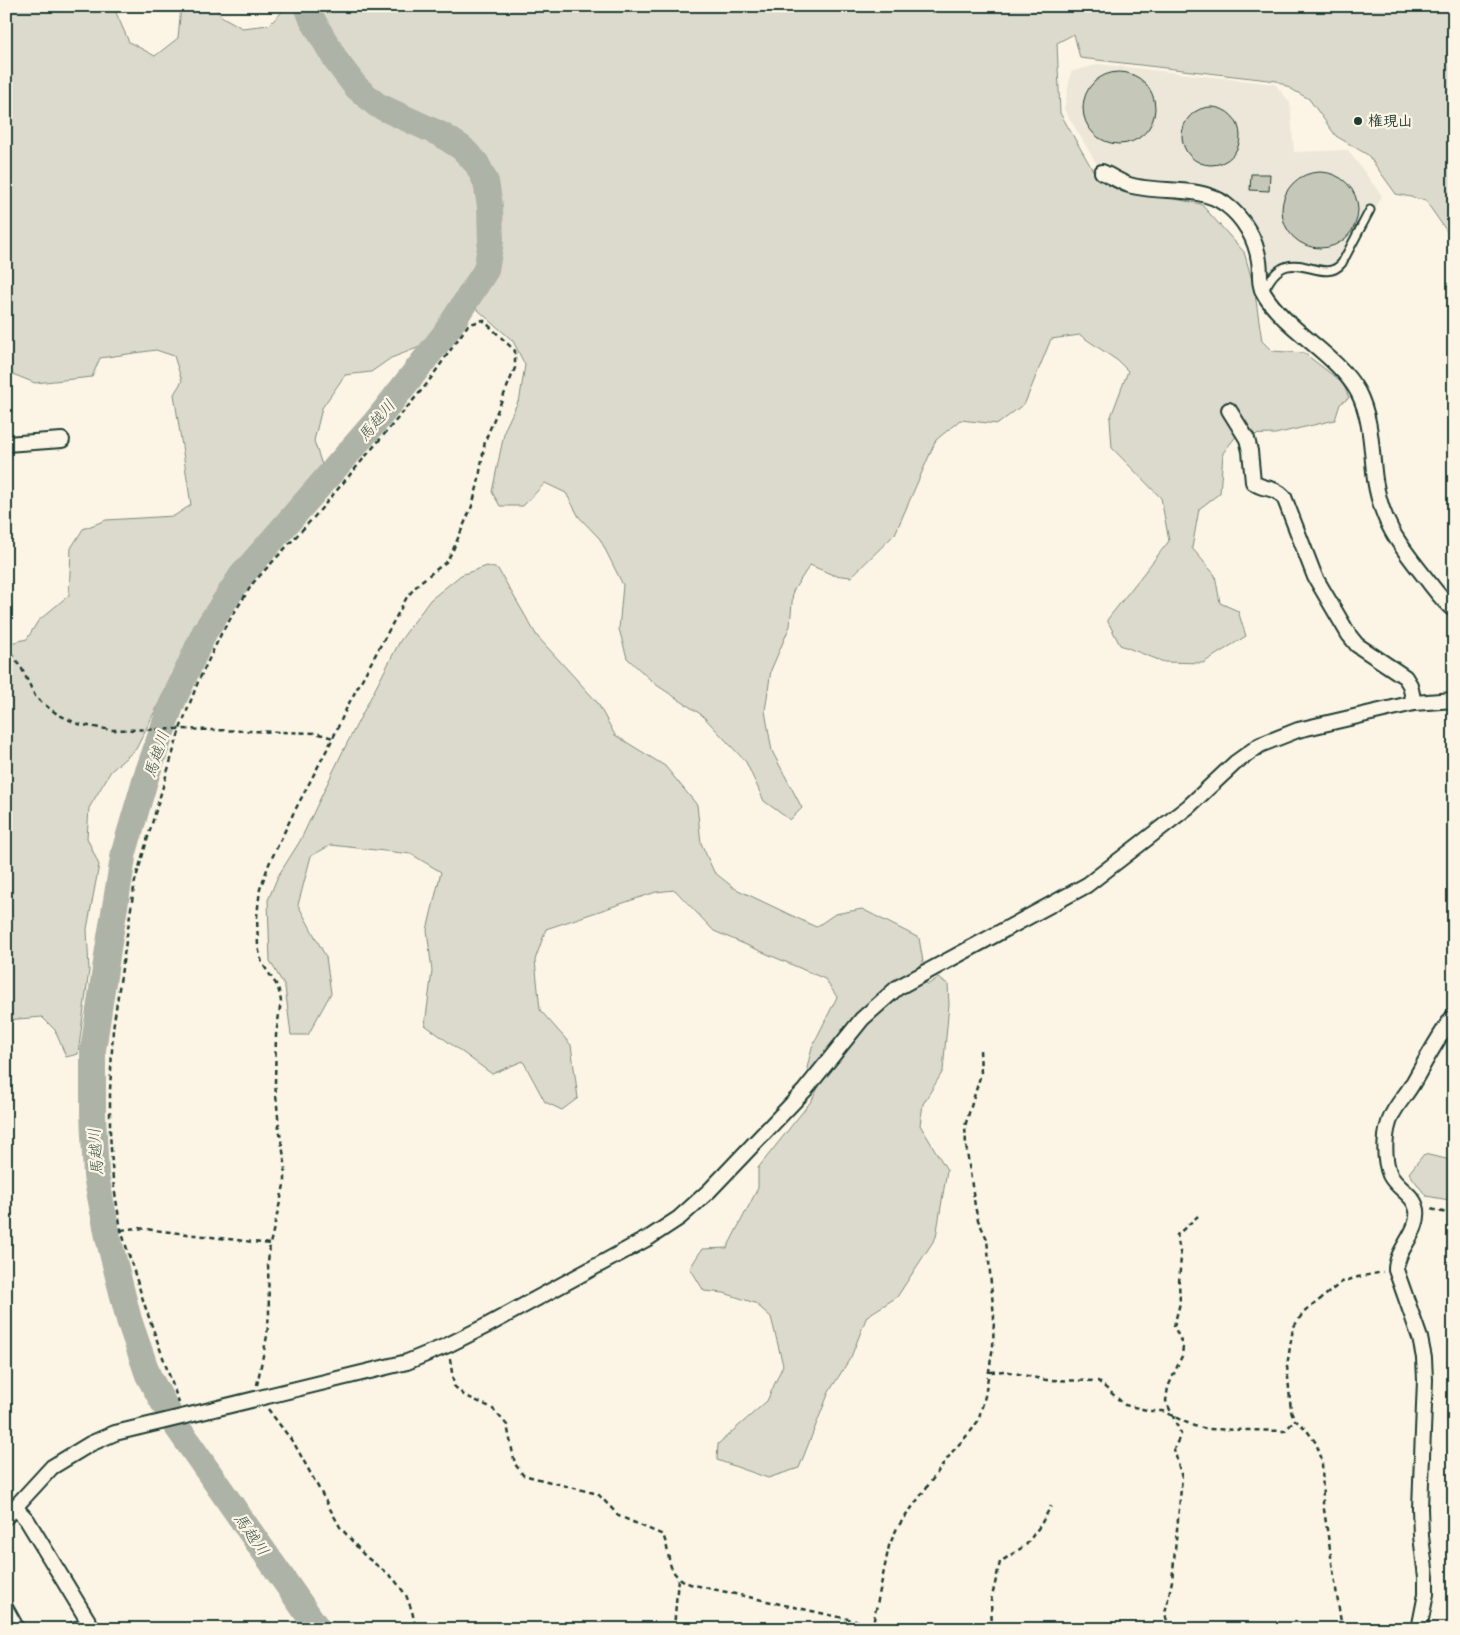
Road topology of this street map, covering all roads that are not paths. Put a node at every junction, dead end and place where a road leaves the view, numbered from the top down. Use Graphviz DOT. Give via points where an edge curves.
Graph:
graph roads {
  1 [pos="1102,172"];
  2 [pos="1370,210"];
  3 [pos="1263,292"];
  4 [pos="1229,410"];
  5 [pos="62,440"];
  6 [pos="6,444"];
  7 [pos="1454,610"];
  8 [pos="1454,700"];
  9 [pos="1414,703"];
  10 [pos="1454,1015"];
  11 [pos="11,1512"];
  12 [pos="6,1610"];
  13 [pos="92,1627"];
  14 [pos="17,1629"];
  15 [pos="75,1629"];
  16 [pos="1419,1629"];
  1 -- 3 [label="street" via="1130,185 1196,193 1223,202 1252,235"];
  2 -- 3 [label="lane" via="1338,268 1331,271 1292,265 1282,267 1269,279"];
  3 -- 7 [label="street" via="1279,312 1345,374 1356,390 1365,407 1376,482 1388,525 1398,543"];
  4 -- 9 [label="street" via="1247,439 1253,482 1277,490 1284,498 1315,578 1349,635 1357,645 1405,677"];
  5 -- 6 [label="street"];
  8 -- 9 [label="street"];
  9 -- 11 [label="street" via="1298,730 1260,745 1235,763 1188,807 1087,886 897,988 862,1018 805,1090 709,1191 679,1218 650,1237 448,1346 407,1362 182,1416 90,1444 52,1467"];
  10 -- 16 [label="street" via="1392,1115 1386,1134 1390,1175 1413,1198 1417,1222 1396,1262 1396,1270 1424,1358 1420,1508 1426,1594"];
  11 -- 13 [label="street" via="27,1520"];
  12 -- 14 [label="street"];
  13 -- 15 [label="street"];
}
